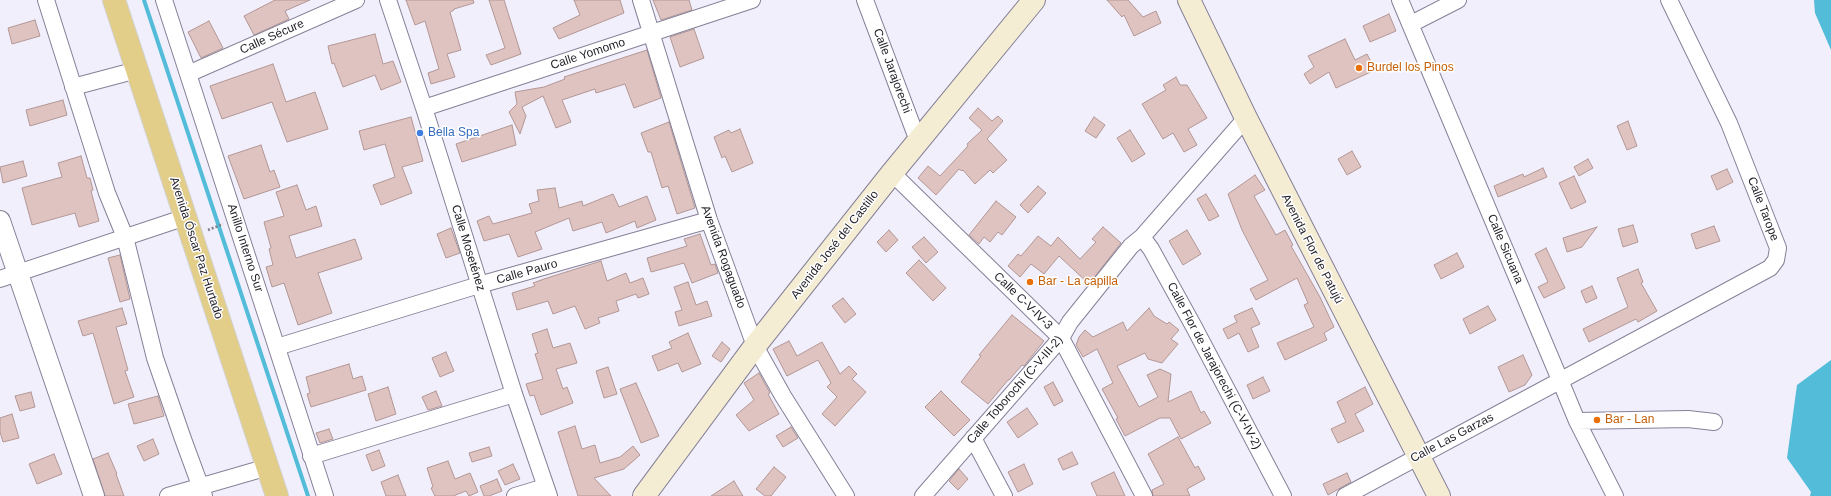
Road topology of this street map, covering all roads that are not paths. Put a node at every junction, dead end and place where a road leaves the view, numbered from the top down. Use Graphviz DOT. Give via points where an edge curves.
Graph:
graph roads {
  1 [pos="46,0"];
  2 [pos="114,0"];
  3 [pos="164,0"];
  4 [pos="356,0"];
  5 [pos="388,0"];
  6 [pos="641,0"];
  7 [pos="752,0"];
  8 [pos="865,0"];
  9 [pos="1034,0"];
  10 [pos="1190,0"];
  11 [pos="1400,0"];
  12 [pos="1458,0"];
  13 [pos="1669,0"];
  14 [pos="1411,24"];
  15 [pos="652,34"];
  16 [pos="137,70"];
  17 [pos="188,74"];
  18 [pos="73,87"];
  19 [pos="424,108"];
  20 [pos="1246,118"];
  21 [pos="918,141"];
  22 [pos="892,172"];
  23 [pos="709,220"];
  24 [pos="0,221"];
  25 [pos="189,227"];
  26 [pos="126,237"];
  27 [pos="1142,237"];
  28 [pos="8,276"];
  29 [pos="479,285"];
  30 [pos="1061,338"];
  31 [pos="277,346"];
  32 [pos="756,346"];
  33 [pos="1560,380"];
  34 [pos="514,394"];
  35 [pos="1577,421"];
  36 [pos="1714,422"];
  37 [pos="973,438"];
  38 [pos="311,456"];
  39 [pos="1418,456"];
  40 [pos="268,467"];
  41 [pos="203,491"];
  42 [pos="547,491"];
  43 [pos="94,496"];
  44 [pos="168,496"];
  45 [pos="278,496"];
  46 [pos="325,496"];
  47 [pos="516,496"];
  48 [pos="644,496"];
  49 [pos="846,496"];
  50 [pos="923,496"];
  51 [pos="1004,496"];
  52 [pos="1144,496"];
  53 [pos="1283,496"];
  54 [pos="1345,496"];
  55 [pos="1439,496"];
  56 [pos="1615,496"];
  1 -- 18 [label="street"];
  2 -- 16 [label="highway, Avenida Óscar Paz Hurtado"];
  3 -- 17 [label="street, Anillo Interno Sur"];
  4 -- 17 [label="street, Calle Sécure"];
  5 -- 19 [label="street, Calle Moseténez"];
  6 -- 15 [label="street, Avenida Rogaguado"];
  7 -- 15 [label="street, Calle Yomomo"];
  8 -- 21 [label="street, Calle Jarajorechi"];
  9 -- 21 [label="main road, Avenida José del Castillo"];
  10 -- 20 [label="main road, Avenida Flor de Patujú"];
  11 -- 14 [label="street, Calle Sicuana"];
  12 -- 14 [label="street"];
  13 -- 33 [label="street, Calle Tarope" via="1729,123 1778,248 1776,260 1770,268"];
  14 -- 33 [label="street, Calle Sicuana"];
  15 -- 19 [label="street, Calle Yomomo"];
  15 -- 23 [label="street, Avenida Rogaguado"];
  16 -- 18 [label="street"];
  16 -- 25 [label="highway, Avenida Óscar Paz Hurtado"];
  17 -- 31 [label="street, Anillo Interno Sur"];
  18 -- 26 [label="street" via="107,193"];
  19 -- 29 [label="street, Calle Moseténez"];
  20 -- 27 [label="street, Calle Toborochi (C-V-III-2)"];
  20 -- 39 [label="main road, Avenida Flor de Patujú"];
  21 -- 22 [label="main road, Avenida José del Castillo"];
  22 -- 30 [label="street, Calle C-V-IV-3"];
  22 -- 32 [label="main road, Avenida José del Castillo"];
  23 -- 29 [label="street, Calle Pauro"];
  23 -- 32 [label="street, Avenida Rogaguado"];
  24 -- 28 [label="street"];
  25 -- 26 [label="street"];
  25 -- 40 [label="highway, Avenida Óscar Paz Hurtado"];
  26 -- 28 [label="street"];
  26 -- 41 [label="street" via="155,358"];
  27 -- 30 [label="street, Calle Toborochi (C-V-III-2)" via="1131,246 1070,322"];
  27 -- 53 [label="street, Calle Flor de Jarajorechi (C-V-IV-2)" via="1152,249"];
  28 -- 43 [label="street"];
  29 -- 31 [label="street, Calle Pauro"];
  29 -- 34 [label="street, Calle Moseténez"];
  30 -- 37 [label="street, Calle Toborochi (C-V-III-2)"];
  30 -- 52 [label="street, Calle C-V-IV-3"];
  31 -- 38 [label="street, Anillo Interno Sur"];
  32 -- 48 [label="main road, Avenida José del Castillo"];
  32 -- 49 [label="street, Avenida Rogaguado" via="783,396"];
  33 -- 35 [label="street, Calle Sicuana"];
  33 -- 39 [label="street, Calle Las Garzas"];
  34 -- 38 [label="street"];
  34 -- 42 [label="street, Calle Moseténez"];
  35 -- 36 [label="street" via="1688,419"];
  35 -- 56 [label="street, Calle Sicuana"];
  37 -- 50 [label="street, Calle Toborochi (C-V-III-2)"];
  37 -- 51 [label="street"];
  38 -- 46 [label="street, Anillo Interno Sur"];
  39 -- 54 [label="street, Calle Las Garzas"];
  39 -- 55 [label="main road, Avenida Flor de Patujú"];
  40 -- 41 [label="street"];
  40 -- 45 [label="highway, Avenida Óscar Paz Hurtado"];
  41 -- 44 [label="street"];
  42 -- 47 [label="street"];
}
